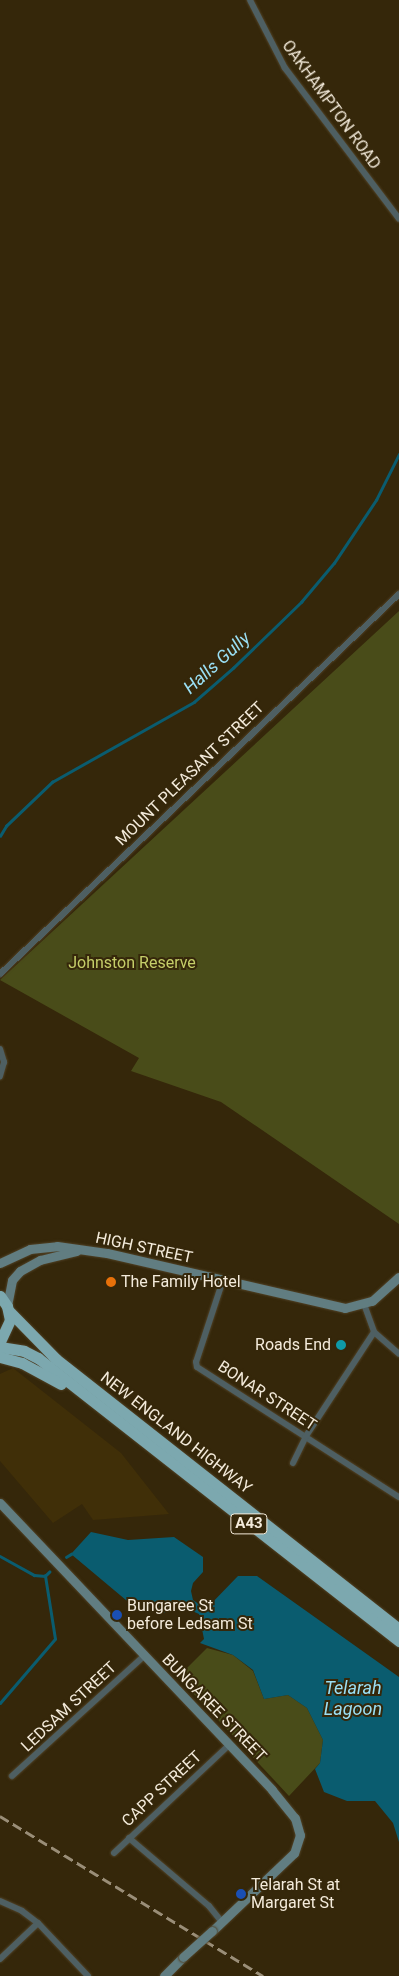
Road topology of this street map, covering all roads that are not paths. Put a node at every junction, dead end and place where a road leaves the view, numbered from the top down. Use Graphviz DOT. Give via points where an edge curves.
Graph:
graph roads {
  1 [pos="250,0"];
  2 [pos="399,219"];
  3 [pos="399,594"];
  4 [pos="0,974"];
  5 [pos="0,1049"];
  6 [pos="0,1076"];
  7 [pos="79,1250"];
  8 [pos="0,1263"];
  9 [pos="399,1277"];
  10 [pos="223,1280"];
  11 [pos="0,1296"];
  12 [pos="364,1304"];
  13 [pos="8,1308"];
  14 [pos="374,1332"];
  15 [pos="0,1341"];
  16 [pos="0,1347"];
  17 [pos="399,1354"];
  18 [pos="0,1357"];
  19 [pos="100,1406"];
  20 [pos="306,1436"];
  21 [pos="293,1463"];
  22 [pos="399,1497"];
  23 [pos="0,1503"];
  24 [pos="399,1629"];
  25 [pos="399,1641"];
  26 [pos="144,1656"];
  27 [pos="229,1745"];
  28 [pos="12,1776"];
  29 [pos="130,1838"];
  30 [pos="114,1853"];
  31 [pos="0,1901"];
  32 [pos="222,1922"];
  33 [pos="38,1923"];
  34 [pos="0,1959"];
  35 [pos="88,1976"];
  36 [pos="164,1976"];
  1 -- 2 [label="street, OAKHAMPTON ROAD" via="284,68"];
  3 -- 4 [label="street, MOUNT PLEASANT STREET"];
  5 -- 6 [label="street" via="4,1062"];
  7 -- 8 [label="street, HIGH STREET" via="44,1246 16,1254"];
  7 -- 10 [label="street, HIGH STREET" via="107,1253"];
  7 -- 13 [label="street, HIGH STREET" via="40,1260 20,1271 12,1280"];
  9 -- 12 [label="street, HIGH STREET" via="379,1297"];
  10 -- 12 [label="street, HIGH STREET" via="336,1307"];
  10 -- 20 [label="street, BONAR STREET" via="197,1367"];
  11 -- 13 [label="highway, A43"];
  12 -- 14 [label="street"];
  13 -- 15 [label="highway" via="8,1328"];
  13 -- 24 [label="highway, NEW ENGLAND HIGHWAY / A43" via="56,1359"];
  14 -- 17 [label="street"];
  14 -- 20 [label="street"];
  16 -- 19 [label="highway, NEW ENGLAND HIGHWAY / A43" via="24,1351 38,1358"];
  18 -- 19 [label="highway" via="37,1370"];
  19 -- 25 [label="highway, NEW ENGLAND HIGHWAY / A43"];
  20 -- 21 [label="street"];
  20 -- 22 [label="street, BONAR STREET"];
  23 -- 26 [label="street, BUNGAREE STREET"];
  26 -- 27 [label="street, BUNGAREE STREET"];
  26 -- 28 [label="street, LEDSAM STREET"];
  27 -- 29 [label="street, CAPP STREET"];
  27 -- 32 [label="street, BUNGAREE STREET" via="291,1811 299,1828 299,1842 294,1853"];
  29 -- 30 [label="street, CAPP STREET"];
  29 -- 32 [label="street" via="209,1906"];
  31 -- 33 [label="street"];
  32 -- 36 [label="street, bridge"];
  33 -- 34 [label="street"];
  33 -- 35 [label="street"];
}
